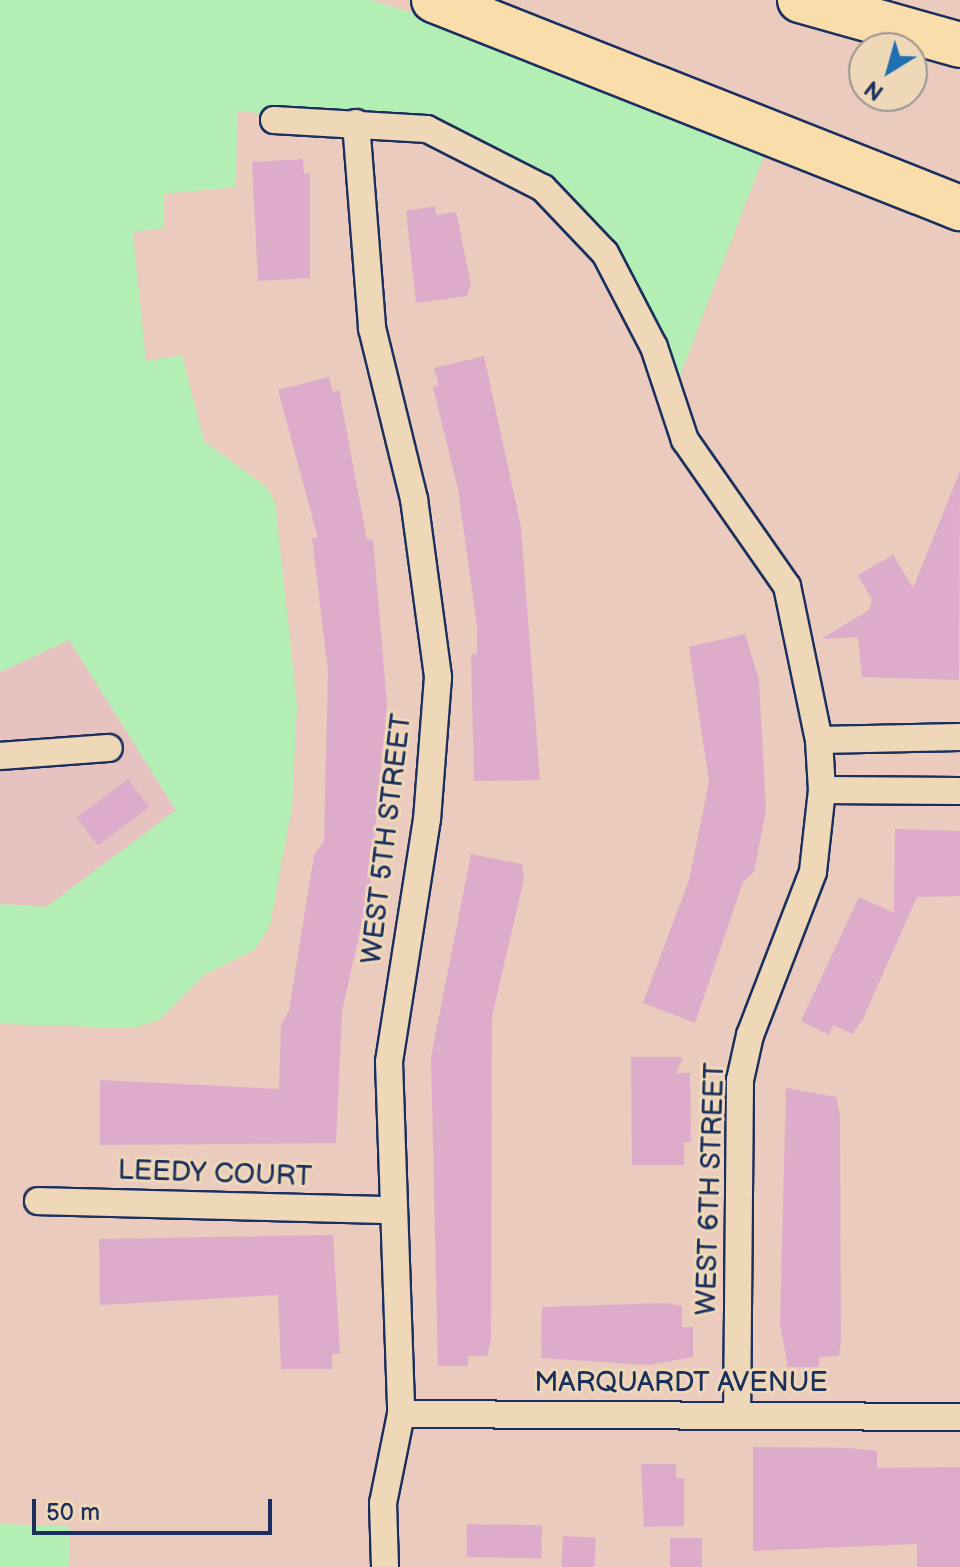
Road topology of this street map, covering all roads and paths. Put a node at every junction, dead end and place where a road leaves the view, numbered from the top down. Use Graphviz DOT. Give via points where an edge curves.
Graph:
graph roads {
  1 [pos="434,0"];
  2 [pos="800,0"];
  3 [pos="960,45"];
  4 [pos="274,120"];
  5 [pos="356,123"];
  6 [pos="960,208"];
  7 [pos="960,737"];
  8 [pos="819,740"];
  9 [pos="109,748"];
  10 [pos="0,756"];
  11 [pos="822,790"];
  12 [pos="960,791"];
  13 [pos="38,1201"];
  14 [pos="390,1210"];
  15 [pos="401,1414"];
  16 [pos="737,1415"];
  17 [pos="960,1417"];
  18 [pos="385,1567"];
  1 -- 6 [label="highway"];
  2 -- 3 [label="highway"];
  4 -- 5 [label="street, WEST 6TH STREET"];
  5 -- 8 [label="street, WEST 6TH STREET" via="427,129 489,155 543,188 605,253 654,347 685,440 787,586"];
  5 -- 14 [label="street, WEST 5TH STREET" via="372,328 414,499 438,677 427,819 389,1062"];
  7 -- 8 [label="street"];
  8 -- 11 [label="street, WEST 6TH STREET"];
  9 -- 10 [label="street"];
  11 -- 12 [label="street"];
  11 -- 16 [label="street, WEST 6TH STREET" via="813,872 750,1035 740,1080"];
  13 -- 14 [label="street, LEEDY COURT"];
  14 -- 15 [label="street, WEST 5TH STREET"];
  15 -- 16 [label="street, MARQUARDT AVENUE"];
  15 -- 18 [label="street, WEST 5TH STREET" via="383,1503"];
  16 -- 17 [label="street, MARQUARDT AVENUE"];
}
